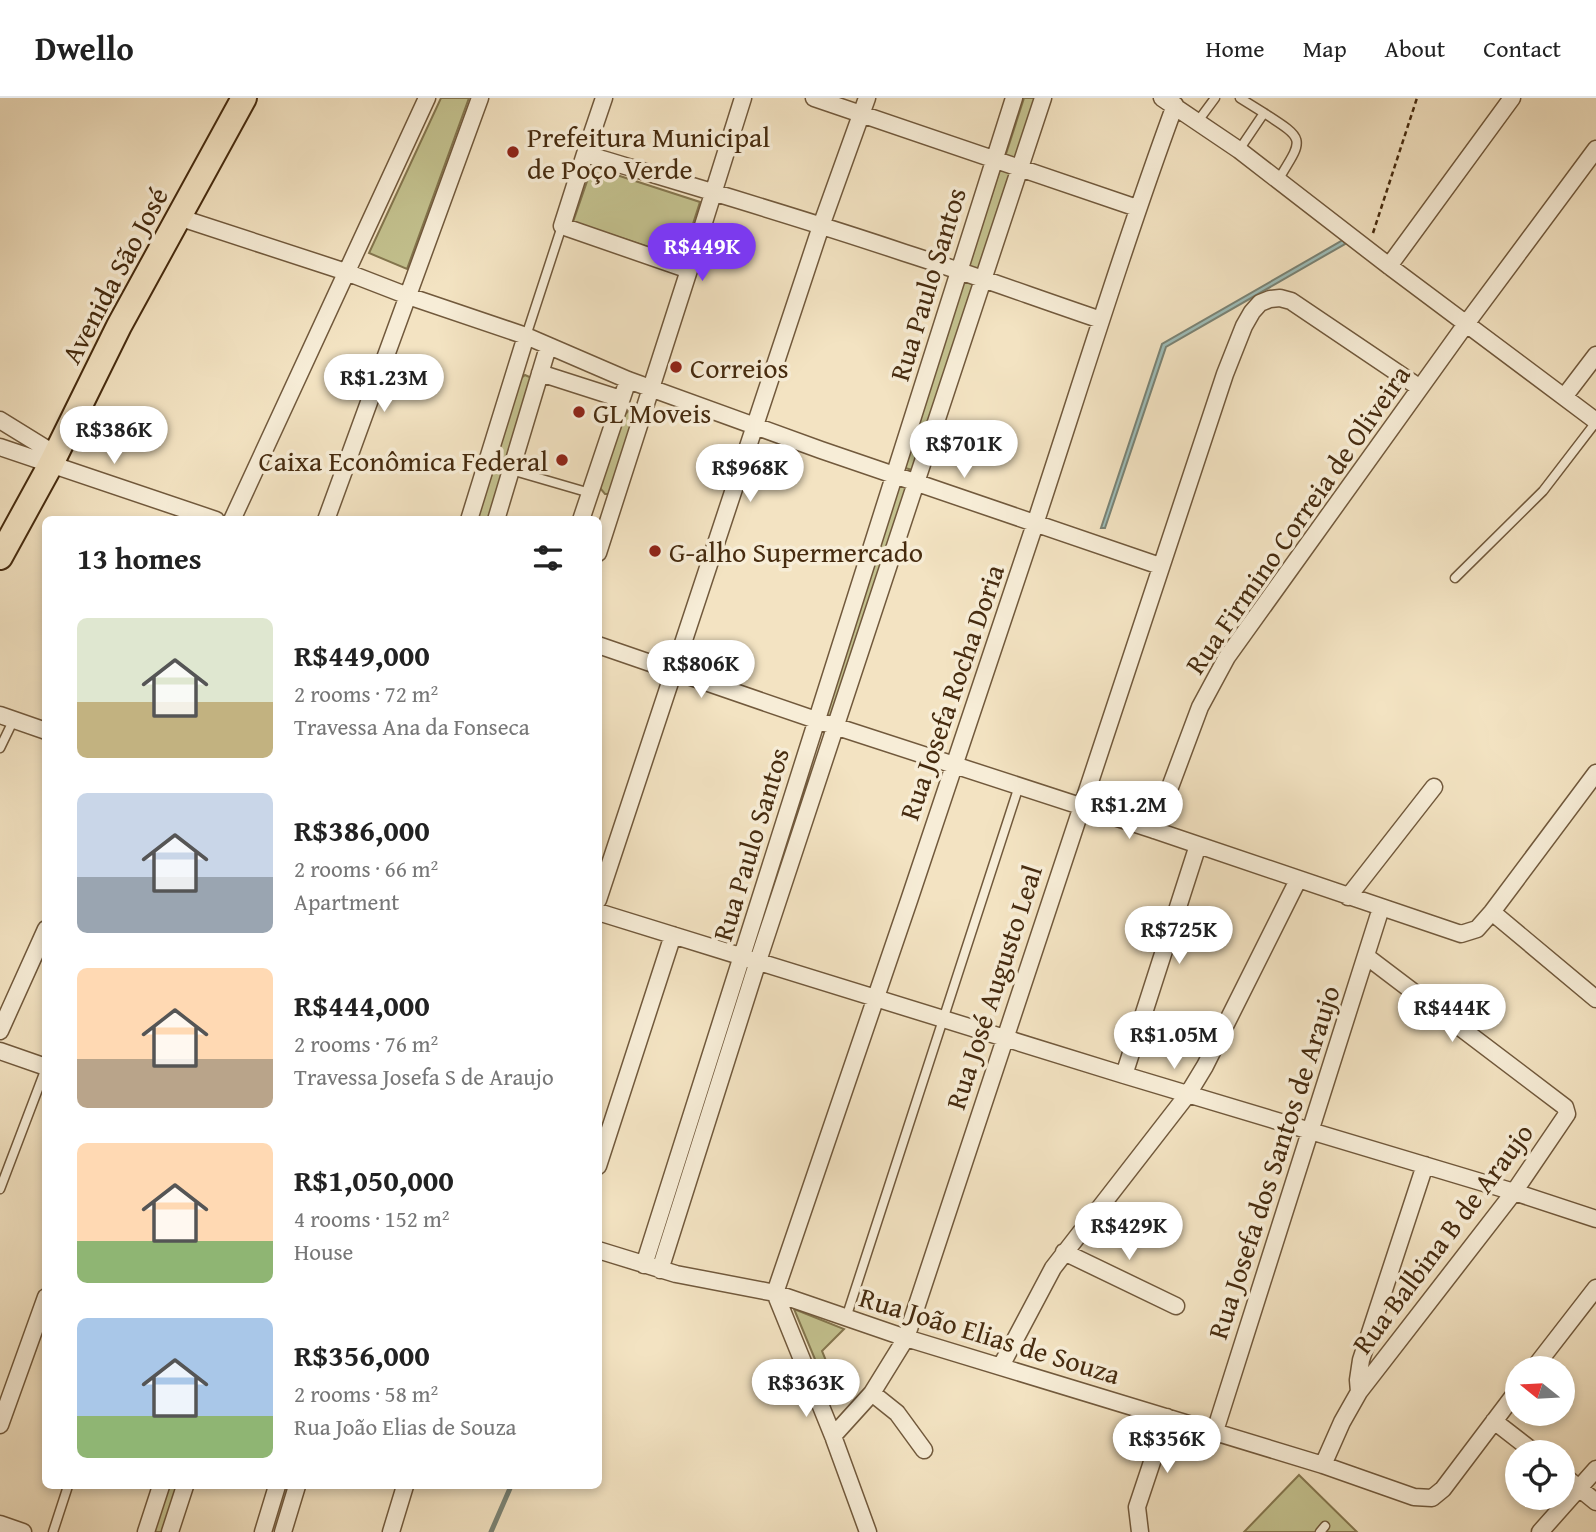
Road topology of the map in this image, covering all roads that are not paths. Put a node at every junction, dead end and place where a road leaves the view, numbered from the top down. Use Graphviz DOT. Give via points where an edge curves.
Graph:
graph roads {
  1 [pos="427,98"];
  2 [pos="480,98"];
  3 [pos="604,98"];
  4 [pos="743,98"];
  5 [pos="814,98"];
  6 [pos="1014,98"];
  7 [pos="1043,98"];
  8 [pos="1215,98"];
  9 [pos="1240,98"];
  10 [pos="1512,98"];
  11 [pos="239,102"];
  12 [pos="1168,102"];
  13 [pos="864,106"];
  14 [pos="1264,113"];
  15 [pos="1198,121"];
  16 [pos="1596,149"];
  17 [pos="1238,150"];
  18 [pos="586,153"];
  19 [pos="993,158"];
  20 [pos="1021,168"];
  21 [pos="1278,180"];
  22 [pos="713,193"];
  23 [pos="1137,208"];
  24 [pos="178,217"];
  25 [pos="562,226"];
  26 [pos="821,226"];
  27 [pos="1389,266"];
  28 [pos="689,270"];
  29 [pos="960,271"];
  30 [pos="346,272"];
  31 [pos="983,280"];
  32 [pos="408,296"];
  33 [pos="1101,320"];
  34 [pos="1466,324"];
  35 [pos="526,336"];
  36 [pos="548,347"];
  37 [pos="1596,355"];
  38 [pos="540,373"];
  39 [pos="628,380"];
  40 [pos="651,388"];
  41 [pos="1420,388"];
  42 [pos="1564,397"];
  43 [pos="621,399"];
  44 [pos="0,420"];
  45 [pos="1596,422"];
  46 [pos="756,426"];
  47 [pos="0,447"];
  48 [pos="53,459"];
  49 [pos="487,462"];
  50 [pos="512,470"];
  51 [pos="893,475"];
  52 [pos="916,483"];
  53 [pos="590,493"];
  54 [pos="615,501"];
  55 [pos="205,516"];
  56 [pos="234,516"];
  57 [pos="327,516"];
  58 [pos="470,516"];
  59 [pos="497,516"];
  60 [pos="582,516"];
  61 [pos="1035,523"];
  62 [pos="602,541"];
  63 [pos="0,557"];
  64 [pos="1160,566"];
  65 [pos="1455,578"];
  66 [pos="602,646"];
  67 [pos="674,672"];
  68 [pos="7,717"];
  69 [pos="817,720"];
  70 [pos="835,726"];
  71 [pos="42,730"];
  72 [pos="0,748"];
  73 [pos="954,765"];
  74 [pos="1596,773"];
  75 [pos="1019,786"];
  76 [pos="1434,787"];
  77 [pos="1081,806"];
  78 [pos="1154,830"];
  79 [pos="1198,845"];
  80 [pos="1298,880"];
  81 [pos="602,888"];
  82 [pos="1348,897"];
  83 [pos="1381,908"];
  84 [pos="1492,912"];
  85 [pos="602,913"];
  86 [pos="673,935"];
  87 [pos="42,938"];
  88 [pos="1366,956"];
  89 [pos="750,958"];
  90 [pos="877,997"];
  91 [pos="1596,999"];
  92 [pos="945,1018"];
  93 [pos="0,1031"];
  94 [pos="1004,1036"];
  95 [pos="0,1051"];
  96 [pos="42,1067"];
  97 [pos="1124,1075"];
  98 [pos="42,1079"];
  99 [pos="1188,1094"];
  100 [pos="1310,1130"];
  101 [pos="602,1154"];
  102 [pos="1425,1165"];
  103 [pos="0,1189"];
  104 [pos="1514,1192"];
  105 [pos="1596,1219"];
  106 [pos="602,1251"];
  107 [pos="1064,1252"];
  108 [pos="644,1265"];
  109 [pos="660,1270"];
  110 [pos="1596,1288"];
  111 [pos="775,1293"];
  112 [pos="1176,1306"];
  113 [pos="42,1308"];
  114 [pos="846,1318"];
  115 [pos="906,1338"];
  116 [pos="1543,1356"];
  117 [pos="1001,1366"];
  118 [pos="1359,1392"];
  119 [pos="872,1393"];
  120 [pos="1505,1407"];
  121 [pos="1167,1417"];
  122 [pos="1494,1421"];
  123 [pos="0,1425"];
  124 [pos="1215,1431"];
  125 [pos="833,1436"];
  126 [pos="1519,1440"];
  127 [pos="923,1450"];
  128 [pos="1323,1465"];
  129 [pos="1596,1469"];
  130 [pos="1575,1484"];
  131 [pos="1579,1487"];
  132 [pos="67,1489"];
  133 [pos="160,1489"];
  134 [pos="184,1489"];
  135 [pos="276,1489"];
  136 [pos="296,1489"];
  137 [pos="404,1489"];
  138 [pos="1596,1502"];
  139 [pos="0,1524"];
  140 [pos="23,1532"];
  141 [pos="53,1532"];
  142 [pos="146,1532"];
  143 [pos="170,1532"];
  144 [pos="262,1532"];
  145 [pos="283,1532"];
  146 [pos="391,1532"];
  147 [pos="869,1532"];
  148 [pos="1140,1532"];
  149 [pos="1540,1532"];
  1 -- 30 [label="street"];
  2 -- 32 [label="street"];
  3 -- 18 [label="street"];
  4 -- 22 [label="street"];
  5 -- 13 [label="street, Rua Paulo Santos"];
  6 -- 19 [label="street, Rua Paulo Santos"];
  7 -- 20 [label="street, Rua Paulo Santos"];
  8 -- 15 [label="lane"];
  9 -- 14 [label="lane"];
  10 -- 27 [label="street"];
  11 -- 24 [label="main road, Avenida São José"];
  12 -- 15 [label="street"];
  12 -- 23 [label="street, Rua Josefa Rocha Doria"];
  13 -- 19 [label="street, Rua Paulo Santos"];
  13 -- 26 [label="street"];
  14 -- 17 [label="lane"];
  14 -- 21 [label="lane" via="1297,136 1296,151"];
  15 -- 17 [label="street"];
  16 -- 34 [label="street, Rua Firmino Correia de Oliveira"];
  17 -- 21 [label="street"];
  18 -- 22 [label="street"];
  18 -- 25 [label="street"];
  19 -- 20 [label="street, Rua Paulo Santos"];
  19 -- 29 [label="street, Rua Paulo Santos"];
  20 -- 23 [label="street, Rua Paulo Santos"];
  20 -- 31 [label="street, Rua Paulo Santos"];
  21 -- 27 [label="street"];
  22 -- 26 [label="street"];
  22 -- 28 [label="street"];
  23 -- 33 [label="street, Rua Josefa Rocha Doria"];
  24 -- 30 [label="street"];
  24 -- 48 [label="main road, Avenida São José"];
  25 -- 28 [label="street"];
  25 -- 35 [label="lane"];
  26 -- 29 [label="street"];
  26 -- 46 [label="street"];
  27 -- 34 [label="street"];
  28 -- 40 [label="street"];
  29 -- 31 [label="street"];
  29 -- 51 [label="street, Rua Paulo Santos"];
  30 -- 32 [label="street"];
  30 -- 56 [label="street"];
  31 -- 33 [label="street"];
  31 -- 52 [label="street, Rua Paulo Santos"];
  32 -- 35 [label="street"];
  32 -- 57 [label="street"];
  33 -- 61 [label="street, Rua Josefa Rocha Doria"];
  34 -- 41 [label="street, Rua Firmino Correia de Oliveira"];
  34 -- 42 [label="street"];
  35 -- 36 [label="street"];
  35 -- 49 [label="street"];
  36 -- 38 [label="street"];
  36 -- 39 [label="street"];
  37 -- 42 [label="street"];
  38 -- 43 [label="street"];
  38 -- 50 [label="street"];
  39 -- 40 [label="street"];
  39 -- 43 [label="street"];
  40 -- 46 [label="street"];
  40 -- 54 [label="street"];
  41 -- 64 [label="street, Rua José Augusto Leal" via="1303,309 1280,298 1260,303 1244,326 1225,374"];
  41 -- 78 [label="street, Rua Firmino Correia de Oliveira" via="1227,657 1200,707"];
  42 -- 45 [label="street"];
  43 -- 53 [label="street"];
  44 -- 48 [label="street"];
  45 -- 65 [label="lane" via="1543,491"];
  46 -- 51 [label="street"];
  46 -- 67 [label="street"];
  47 -- 48 [label="street"];
  48 -- 55 [label="street"];
  48 -- 63 [label="main road, Avenida São José"];
  49 -- 50 [label="street"];
  49 -- 58 [label="street"];
  50 -- 53 [label="lane"];
  50 -- 59 [label="street"];
  51 -- 52 [label="street"];
  51 -- 69 [label="street, Rua Paulo Santos"];
  52 -- 61 [label="street"];
  52 -- 70 [label="street, Rua Paulo Santos"];
  53 -- 54 [label="street"];
  53 -- 60 [label="street"];
  54 -- 62 [label="street"];
  61 -- 64 [label="street"];
  61 -- 73 [label="street, Rua Josefa Rocha Doria"];
  64 -- 77 [label="street, Rua José Augusto Leal"];
  66 -- 67 [label="street"];
  67 -- 69 [label="street"];
  67 -- 81 [label="street"];
  68 -- 71 [label="street"];
  68 -- 72 [label="lane"];
  69 -- 70 [label="street"];
  69 -- 89 [label="street, Rua Paulo Santos"];
  70 -- 73 [label="street"];
  70 -- 89 [label="street, Rua Paulo Santos"];
  73 -- 75 [label="street"];
  73 -- 90 [label="street, Rua Josefa Rocha Doria"];
  74 -- 84 [label="street"];
  75 -- 77 [label="street"];
  75 -- 92 [label="lane"];
  76 -- 82 [label="street"];
  77 -- 78 [label="street"];
  77 -- 94 [label="street, Rua José Augusto Leal"];
  78 -- 79 [label="street"];
  79 -- 80 [label="street"];
  79 -- 97 [label="street"];
  80 -- 82 [label="street"];
  80 -- 99 [label="street"];
  82 -- 83 [label="street"];
  83 -- 84 [label="street" via="1452,933 1477,929"];
  83 -- 88 [label="street, Rua Josefa dos Santos de Araujo"];
  84 -- 91 [label="street"];
  85 -- 86 [label="street"];
  86 -- 89 [label="street"];
  86 -- 101 [label="street"];
  87 -- 93 [label="street"];
  88 -- 100 [label="street, Rua Josefa dos Santos de Araujo"];
  88 -- 104 [label="street, Rua Balbina B de Araujo" via="1565,1107 1567,1115"];
  89 -- 90 [label="street"];
  89 -- 108 [label="street, Rua Paulo Santos"];
  89 -- 109 [label="street, Rua Paulo Santos"];
  90 -- 92 [label="street"];
  90 -- 111 [label="street, Rua Josefa Rocha Doria"];
  92 -- 94 [label="street"];
  92 -- 114 [label="lane"];
  94 -- 97 [label="street"];
  94 -- 115 [label="street, Rua José Augusto Leal"];
  95 -- 96 [label="street"];
  97 -- 99 [label="street"];
  98 -- 103 [label="lane"];
  99 -- 100 [label="street"];
  99 -- 107 [label="street"];
  100 -- 102 [label="street"];
  100 -- 124 [label="street, Rua Josefa dos Santos de Araujo"];
  102 -- 104 [label="street"];
  102 -- 118 [label="street, Rua Balbina B de Araujo" via="1361,1360"];
  104 -- 105 [label="street"];
  104 -- 118 [label="street, Rua Balbina B de Araujo"];
  106 -- 108 [label="street, Rua João Elias de Souza"];
  107 -- 112 [label="street"];
  107 -- 117 [label="street"];
  108 -- 109 [label="street, Rua João Elias de Souza"];
  109 -- 111 [label="street, Rua João Elias de Souza"];
  110 -- 116 [label="street"];
  111 -- 114 [label="street, Rua João Elias de Souza"];
  111 -- 125 [label="street"];
  113 -- 123 [label="street"];
  114 -- 115 [label="street, Rua João Elias de Souza"];
  115 -- 117 [label="street, Rua João Elias de Souza"];
  115 -- 119 [label="street, Rua José Augusto Leal"];
  117 -- 121 [label="street, Rua João Elias de Souza"];
  118 -- 128 [label="street, Rua Balbina B de Araujo"];
  119 -- 125 [label="street, Rua José Augusto Leal"];
  119 -- 127 [label="street" via="897,1413"];
  120 -- 122 [label="street"];
  121 -- 124 [label="street, Rua João Elias de Souza"];
  121 -- 148 [label="street" via="1137,1507"];
  122 -- 126 [label="street"];
  122 -- 128 [label="street, Rua João Elias de Souza" via="1432,1497 1414,1497"];
  124 -- 128 [label="street, Rua João Elias de Souza"];
  125 -- 147 [label="street"];
  129 -- 131 [label="street"];
  130 -- 131 [label="street"];
  131 -- 138 [label="street"];
  131 -- 149 [label="street"];
  132 -- 141 [label="lane"];
  133 -- 142 [label="street"];
  134 -- 143 [label="street"];
  135 -- 144 [label="street"];
  136 -- 145 [label="street"];
  137 -- 146 [label="street"];
  139 -- 140 [label="street"];
}
